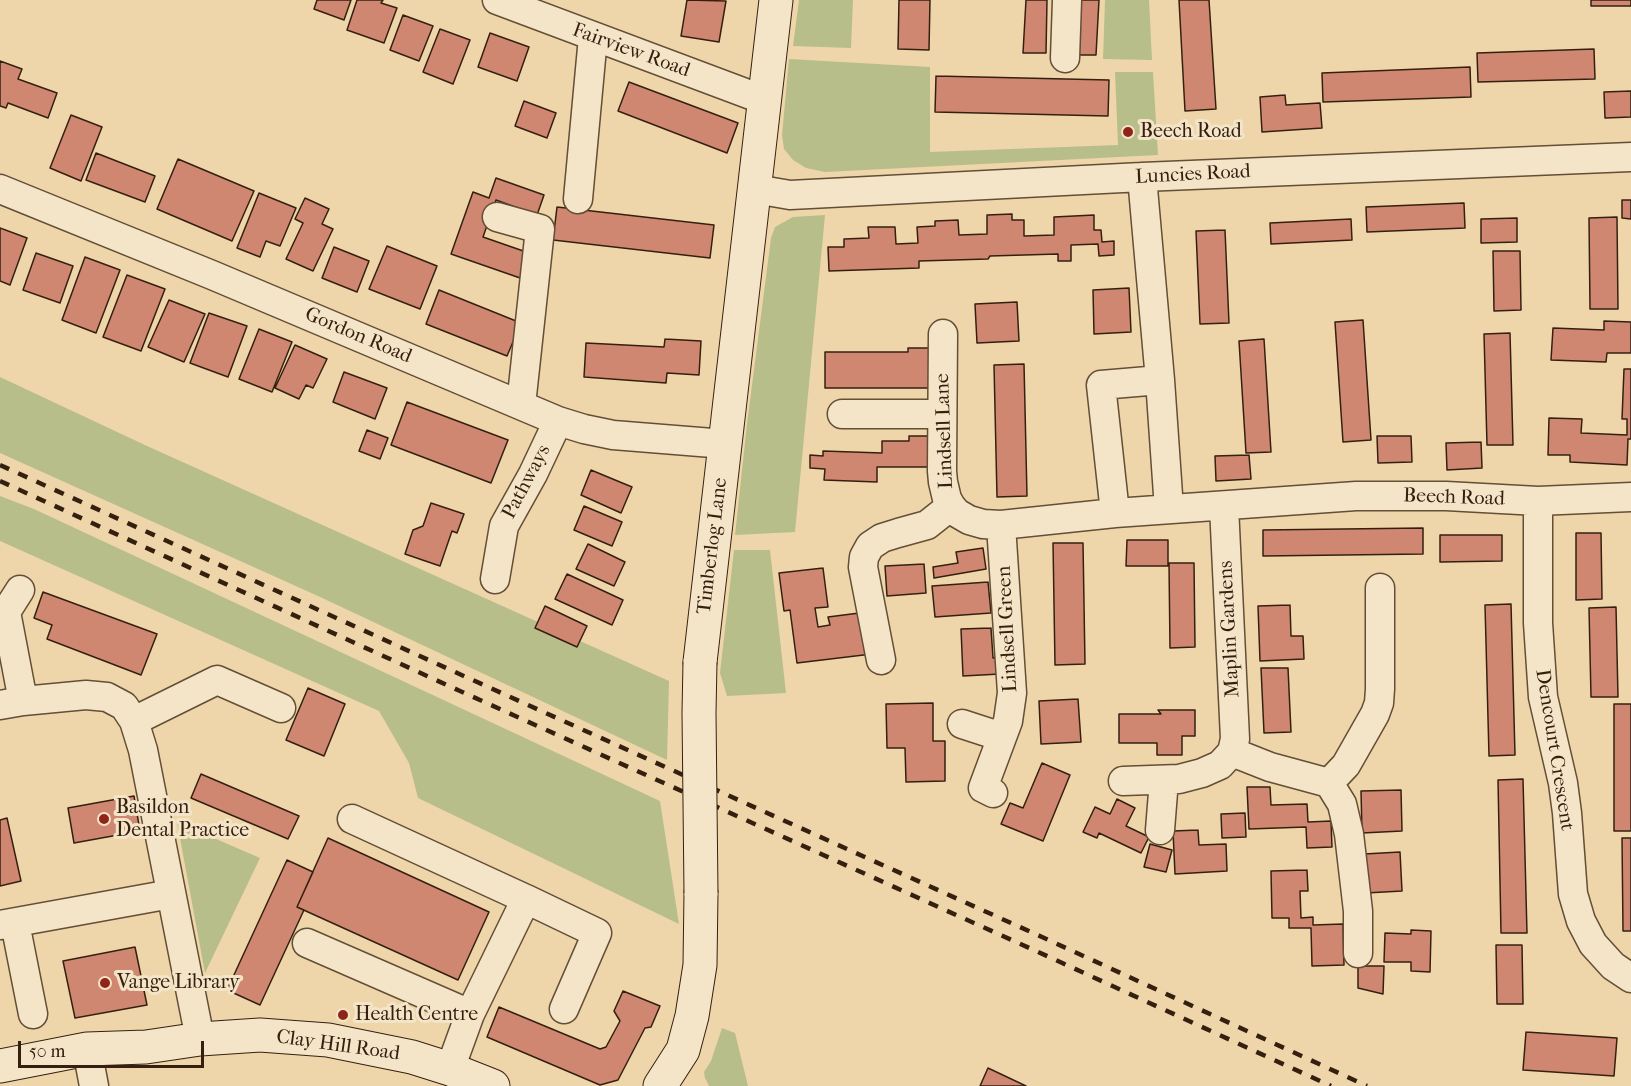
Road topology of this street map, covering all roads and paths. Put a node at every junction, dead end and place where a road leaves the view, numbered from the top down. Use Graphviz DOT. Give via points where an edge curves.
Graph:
graph roads {
  1 [pos="497,0"];
  2 [pos="776,0"];
  3 [pos="1067,0"];
  4 [pos="593,37"];
  5 [pos="1065,58"];
  6 [pos="764,100"];
  7 [pos="1631,157"];
  8 [pos="1142,177"];
  9 [pos="0,189"];
  10 [pos="755,189"];
  11 [pos="579,199"];
  12 [pos="497,217"];
  13 [pos="943,334"];
  14 [pos="1160,380"];
  15 [pos="521,405"];
  16 [pos="842,414"];
  17 [pos="942,414"];
  18 [pos="558,421"];
  19 [pos="725,444"];
  20 [pos="1631,497"];
  21 [pos="1538,501"];
  22 [pos="951,506"];
  23 [pos="1224,506"];
  24 [pos="1168,509"];
  25 [pos="1115,513"];
  26 [pos="1001,525"];
  27 [pos="495,579"];
  28 [pos="1380,588"];
  29 [pos="20,590"];
  30 [pos="881,660"];
  31 [pos="11,703"];
  32 [pos="281,708"];
  33 [pos="134,721"];
  34 [pos="962,724"];
  35 [pos="1002,737"];
  36 [pos="1232,752"];
  37 [pos="1164,780"];
  38 [pos="1123,781"];
  39 [pos="1329,783"];
  40 [pos="993,793"];
  41 [pos="352,819"];
  42 [pos="1160,830"];
  43 [pos="171,894"];
  44 [pos="526,899"];
  45 [pos="8,924"];
  46 [pos="307,943"];
  47 [pos="1358,953"];
  48 [pos="1631,978"];
  49 [pos="564,1009"];
  50 [pos="33,1014"];
  51 [pos="470,1014"];
  52 [pos="200,1039"];
  53 [pos="87,1049"];
  54 [pos="0,1066"];
  55 [pos="450,1069"];
  56 [pos="94,1086"];
  57 [pos="493,1086"];
  58 [pos="660,1086"];
  1 -- 4 [label="street, Fairview Road"];
  2 -- 6 [label="main road, Timberlog Lane"];
  3 -- 5 [label="street"];
  4 -- 6 [label="street, Fairview Road"];
  4 -- 11 [label="street"];
  6 -- 10 [label="main road, Timberlog Lane"];
  7 -- 8 [label="street, Luncies Road"];
  8 -- 10 [label="street, Luncies Road" via="790,195"];
  8 -- 14 [label="street"];
  9 -- 15 [label="street, Gordon Road"];
  10 -- 19 [label="main road, Timberlog Lane"];
  12 -- 15 [label="street" via="540,229"];
  13 -- 17 [label="street, Lindsell Lane"];
  14 -- 24 [label="street"];
  14 -- 25 [label="street" via="1101,385"];
  15 -- 18 [label="street, Gordon Road"];
  16 -- 17 [label="street"];
  17 -- 22 [label="street, Lindsell Lane" via="942,471"];
  18 -- 19 [label="street, Gordon Road" via="613,435"];
  18 -- 27 [label="street, Pathways" via="504,526"];
  19 -- 58 [label="main road, Timberlog Lane, bridge" via="700,662 700,965 683,1050"];
  20 -- 21 [label="street, Beech Road"];
  21 -- 23 [label="street, Beech Road" via="1356,496"];
  21 -- 48 [label="street, Dencourt Crescent" via="1538,623 1543,697 1563,783 1573,894 1593,944 1613,966"];
  22 -- 26 [label="street, Lindsell Lane" via="969,520"];
  22 -- 30 [label="street" via="927,525 882,538 870,546 864,557"];
  23 -- 24 [label="street, Beech Road"];
  23 -- 36 [label="street, Maplin Gardens" via="1235,738"];
  24 -- 25 [label="street, Beech Road"];
  25 -- 26 [label="street, Beech Road"];
  26 -- 35 [label="street, Lindsell Green" via="1012,693"];
  28 -- 39 [label="street" via="1379,703 1346,765"];
  29 -- 31 [label="street" via="6,612"];
  31 -- 33 [label="street" via="86,695 107,698 124,706"];
  32 -- 33 [label="street" via="217,680"];
  33 -- 43 [label="street"];
  34 -- 35 [label="street"];
  35 -- 40 [label="street, Lindsell Green" via="983,788"];
  36 -- 37 [label="street" via="1220,765 1202,773"];
  36 -- 39 [label="street"];
  37 -- 38 [label="street"];
  37 -- 42 [label="street"];
  39 -- 47 [label="street" via="1342,804 1349,834 1358,910"];
  41 -- 44 [label="street"];
  43 -- 45 [label="street"];
  43 -- 52 [label="street"];
  44 -- 49 [label="street" via="597,933"];
  44 -- 51 [label="street"];
  45 -- 50 [label="street"];
  46 -- 51 [label="street"];
  51 -- 55 [label="street"];
  52 -- 53 [label="main road, Clay Hill Road" via="146,1047"];
  52 -- 55 [label="main road, Clay Hill Road" via="261,1035 328,1040"];
  53 -- 54 [label="main road, Clay Hill Road"];
  53 -- 56 [label="street"];
  55 -- 57 [label="main road, Clay Hill Road"];
}
